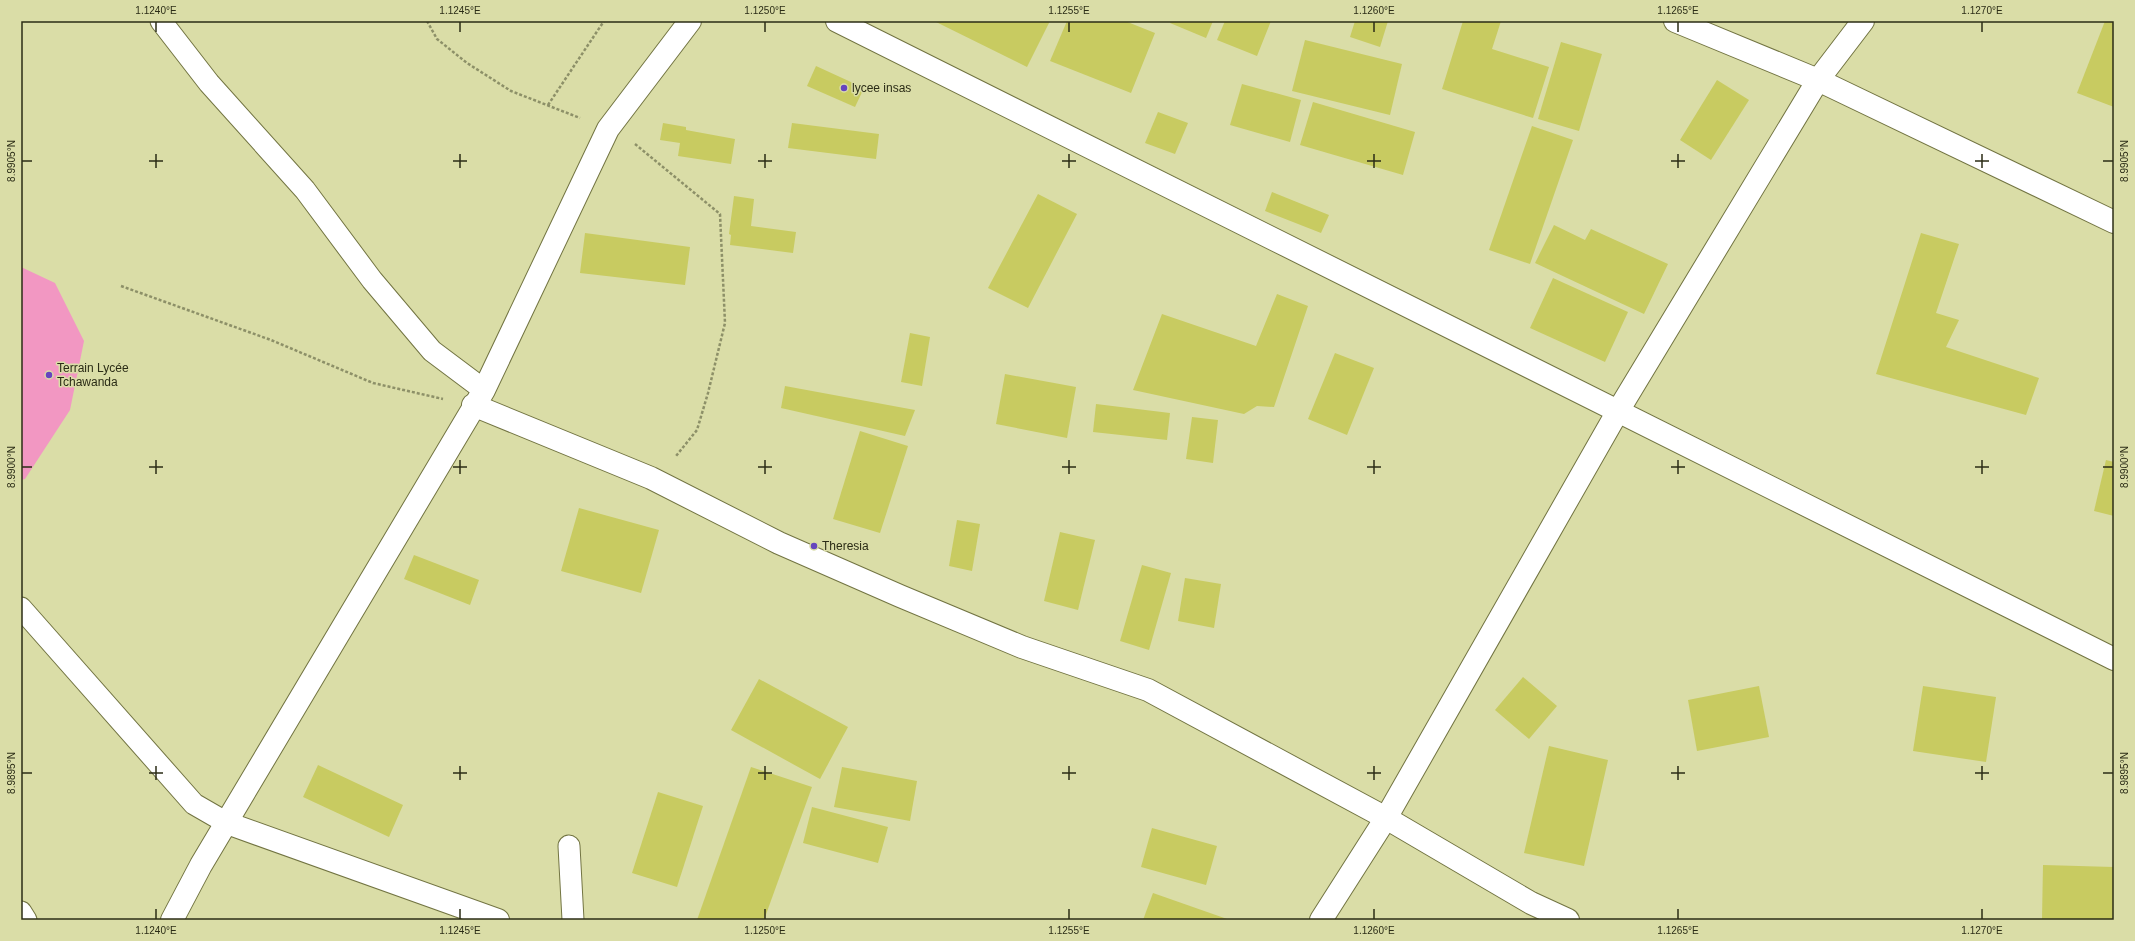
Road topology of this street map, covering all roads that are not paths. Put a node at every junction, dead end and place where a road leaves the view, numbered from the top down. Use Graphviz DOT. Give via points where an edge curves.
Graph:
graph roads {
  1 [pos="161,21"];
  2 [pos="690,21"];
  3 [pos="838,21"];
  4 [pos="1675,21"];
  5 [pos="1863,21"];
  6 [pos="1818,80"];
  7 [pos="2114,222"];
  8 [pos="478,398"];
  9 [pos="1618,412"];
  10 [pos="21,608"];
  11 [pos="2114,659"];
  12 [pos="1386,818"];
  13 [pos="227,823"];
  14 [pos="569,846"];
  15 [pos="21,912"];
  16 [pos="26,920"];
  17 [pos="172,920"];
  18 [pos="498,920"];
  19 [pos="573,920"];
  20 [pos="1321,920"];
  21 [pos="1568,920"];
  1 -- 8 [label="lane" via="209,83 305,190 372,280 432,351"];
  2 -- 8 [label="street" via="608,129"];
  3 -- 9 [label="street"];
  4 -- 6 [label="street"];
  5 -- 6 [label="street"];
  6 -- 7 [label="street"];
  6 -- 9 [label="street"];
  8 -- 12 [label="street" via="651,478 779,542 900,596 1022,647 1148,690"];
  8 -- 13 [label="street"];
  9 -- 11 [label="street"];
  9 -- 12 [label="street"];
  10 -- 13 [label="lane" via="194,804"];
  12 -- 20 [label="street"];
  12 -- 21 [label="street" via="1531,902"];
  13 -- 17 [label="street"];
  13 -- 18 [label="street"];
  14 -- 19 [label="lane"];
  15 -- 16 [label="lane"];
}
